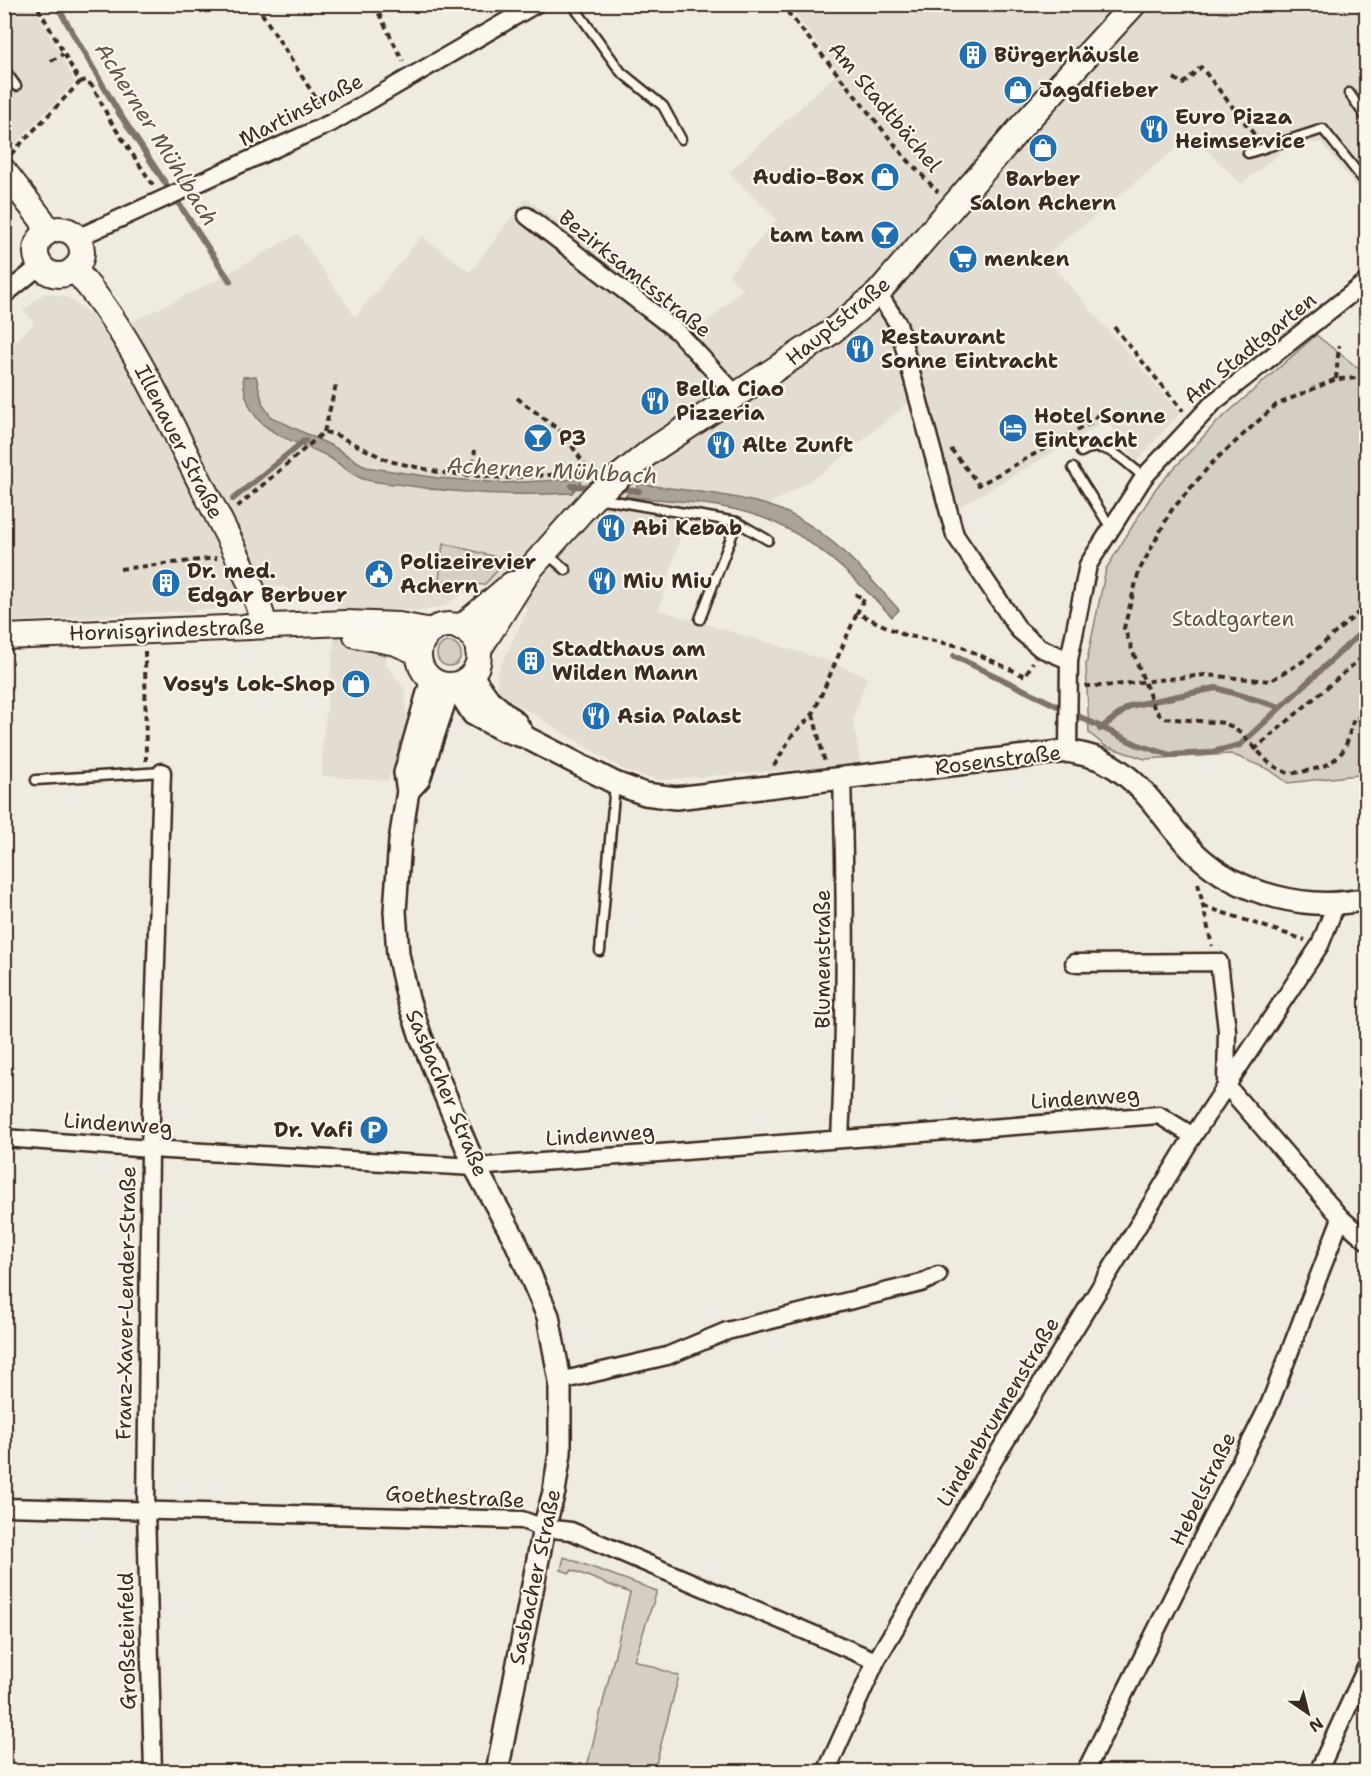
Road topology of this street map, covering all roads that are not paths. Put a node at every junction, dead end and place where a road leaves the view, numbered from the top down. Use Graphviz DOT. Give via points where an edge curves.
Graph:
graph roads {
  1 [pos="536,4"];
  2 [pos="572,4"];
  3 [pos="1134,4"];
  4 [pos="4,69"];
  5 [pos="16,86"];
  6 [pos="1349,93"];
  7 [pos="1366,117"];
  8 [pos="681,139"];
  9 [pos="1248,153"];
  10 [pos="4,171"];
  11 [pos="1366,183"];
  12 [pos="527,216"];
  13 [pos="46,233"];
  14 [pos="77,238"];
  15 [pos="40,266"];
  16 [pos="74,269"];
  17 [pos="1366,282"];
  18 [pos="878,293"];
  19 [pos="4,295"];
  20 [pos="737,396"];
  21 [pos="1082,452"];
  22 [pos="1073,468"];
  23 [pos="1144,477"];
  24 [pos="601,491"];
  25 [pos="737,522"];
  26 [pos="1112,528"];
  27 [pos="768,540"];
  28 [pos="538,560"];
  29 [pos="566,570"];
  30 [pos="700,619"];
  31 [pos="265,625"];
  32 [pos="329,626"];
  33 [pos="460,628"];
  34 [pos="432,631"];
  35 [pos="4,637"];
  36 [pos="478,651"];
  37 [pos="419,653"];
  38 [pos="1069,660"];
  39 [pos="452,681"];
  40 [pos="473,714"];
  41 [pos="435,726"];
  42 [pos="525,736"];
  43 [pos="1068,751"];
  44 [pos="154,773"];
  45 [pos="36,780"];
  46 [pos="836,780"];
  47 [pos="615,783"];
  48 [pos="408,791"];
  49 [pos="1366,899"];
  50 [pos="1336,904"];
  51 [pos="600,951"];
  52 [pos="1074,963"];
  53 [pos="1226,1086"];
  54 [pos="1193,1136"];
  55 [pos="4,1138"];
  56 [pos="840,1139"];
  57 [pos="150,1149"];
  58 [pos="476,1167"];
  59 [pos="1341,1218"];
  60 [pos="1366,1240"];
  61 [pos="938,1275"];
  62 [pos="560,1381"];
  63 [pos="4,1507"];
  64 [pos="146,1510"];
  65 [pos="544,1528"];
  66 [pos="876,1661"];
  67 [pos="1366,1668"];
  68 [pos="831,1770"];
  69 [pos="153,1772"];
  70 [pos="497,1772"];
  71 [pos="1085,1772"];
  72 [pos="1318,1772"];
  1 -- 14 [label="street, Martinstraße" via="331,123"];
  2 -- 8 [label="lane" via="621,72 663,106"];
  3 -- 18 [label="main road, Hauptstraße"];
  4 -- 5 [label="lane"];
  6 -- 7 [label="lane"];
  9 -- 11 [label="lane" via="1323,129"];
  10 -- 13 [label="main road" via="42,220"];
  12 -- 20 [label="street, Bezirksamtsstraße" via="676,331"];
  13 -- 14 [label="main road" via="63,230"];
  13 -- 15 [label="main road" via="37,244"];
  14 -- 16 [label="main road" via="81,254"];
  15 -- 16 [label="main road" via="56,275"];
  15 -- 19 [label="street"];
  16 -- 31 [label="main road, Illenauer Straße" via="98,298 146,376 221,522"];
  17 -- 23 [label="street, Am Stadtgarten" via="1214,402"];
  18 -- 20 [label="main road, Hauptstraße" via="830,333"];
  18 -- 38 [label="street" via="898,324 955,536 1019,630 1040,648"];
  20 -- 24 [label="main road, Hauptstraße" via="651,451"];
  21 -- 23 [label="lane" via="1105,447"];
  22 -- 26 [label="lane"];
  23 -- 26 [label="street, Am Stadtgarten"];
  24 -- 25 [label="lane"];
  24 -- 28 [label="main road, Hauptstraße"];
  25 -- 27 [label="lane"];
  25 -- 30 [label="lane"];
  26 -- 38 [label="street, Am Stadtgarten" via="1089,565"];
  28 -- 29 [label="lane"];
  28 -- 33 [label="main road, Hauptstraße"];
  28 -- 36 [label="main road, Hauptstraße"];
  31 -- 32 [label="main road, Hornisgrindestraße"];
  31 -- 35 [label="main road, Hornisgrindestraße"];
  32 -- 34 [label="main road, Hornisgrindestraße" via="399,625"];
  32 -- 37 [label="main road, Hornisgrindestraße"];
  33 -- 34 [label="main road" via="442,626"];
  33 -- 36 [label="main road" via="470,634"];
  34 -- 37 [label="main road"];
  36 -- 39 [label="main road" via="478,660"];
  37 -- 39 [label="main road" via="421,665"];
  38 -- 43 [label="street, Am Stadtgarten"];
  39 -- 40 [label="street, Rosenstraße"];
  39 -- 41 [label="street, Sasbacher Straße"];
  39 -- 42 [label="street, Rosenstraße" via="489,700"];
  39 -- 48 [label="street, Sasbacher Straße" via="405,773"];
  40 -- 41 [label="street" via="447,719"];
  40 -- 42 [label="street, Rosenstraße" via="503,730"];
  41 -- 48 [label="street, Sasbacher Straße" via="419,779"];
  42 -- 47 [label="street, Rosenstraße"];
  43 -- 46 [label="street, Rosenstraße"];
  43 -- 50 [label="street, Rosenstraße" via="1106,762 1131,778 1214,870 1264,893"];
  44 -- 45 [label="lane"];
  44 -- 57 [label="street, Franz-Xaver-Lender-Straße"];
  46 -- 47 [label="street, Rosenstraße" via="676,798 645,794"];
  46 -- 56 [label="street, Blumenstraße" via="846,891"];
  47 -- 51 [label="lane"];
  48 -- 58 [label="street, Sasbacher Straße" via="395,911 398,954 421,1037"];
  49 -- 50 [label="street, Rosenstraße"];
  50 -- 53 [label="street, Lindenbrunnenstraße" via="1320,945"];
  52 -- 53 [label="street" via="1219,962 1227,1030"];
  53 -- 54 [label="street, Lindenbrunnenstraße"];
  53 -- 59 [label="street"];
  54 -- 56 [label="street, Lindenweg" via="1159,1115"];
  54 -- 66 [label="street, Lindenbrunnenstraße"];
  55 -- 57 [label="street, Lindenweg"];
  56 -- 58 [label="street, Lindenweg"];
  57 -- 58 [label="street, Lindenweg"];
  57 -- 64 [label="street, Franz-Xaver-Lender-Straße"];
  58 -- 62 [label="street, Sasbacher Straße" via="534,1277 548,1316"];
  59 -- 60 [label="street"];
  59 -- 71 [label="street, Hebelstraße" via="1270,1403"];
  61 -- 62 [label="street" via="921,1283 727,1331 667,1356"];
  62 -- 65 [label="street, Sasbacher Straße" via="560,1453"];
  63 -- 64 [label="street, Goethestraße"];
  64 -- 65 [label="street, Goethestraße" via="472,1517 522,1520"];
  64 -- 69 [label="street, Großsteinfeld"];
  65 -- 66 [label="street, Goethestraße" via="571,1531"];
  65 -- 70 [label="street, Sasbacher Straße"];
  66 -- 68 [label="street, Lindenbrunnenstraße"];
  67 -- 72 [label="street"];
}
